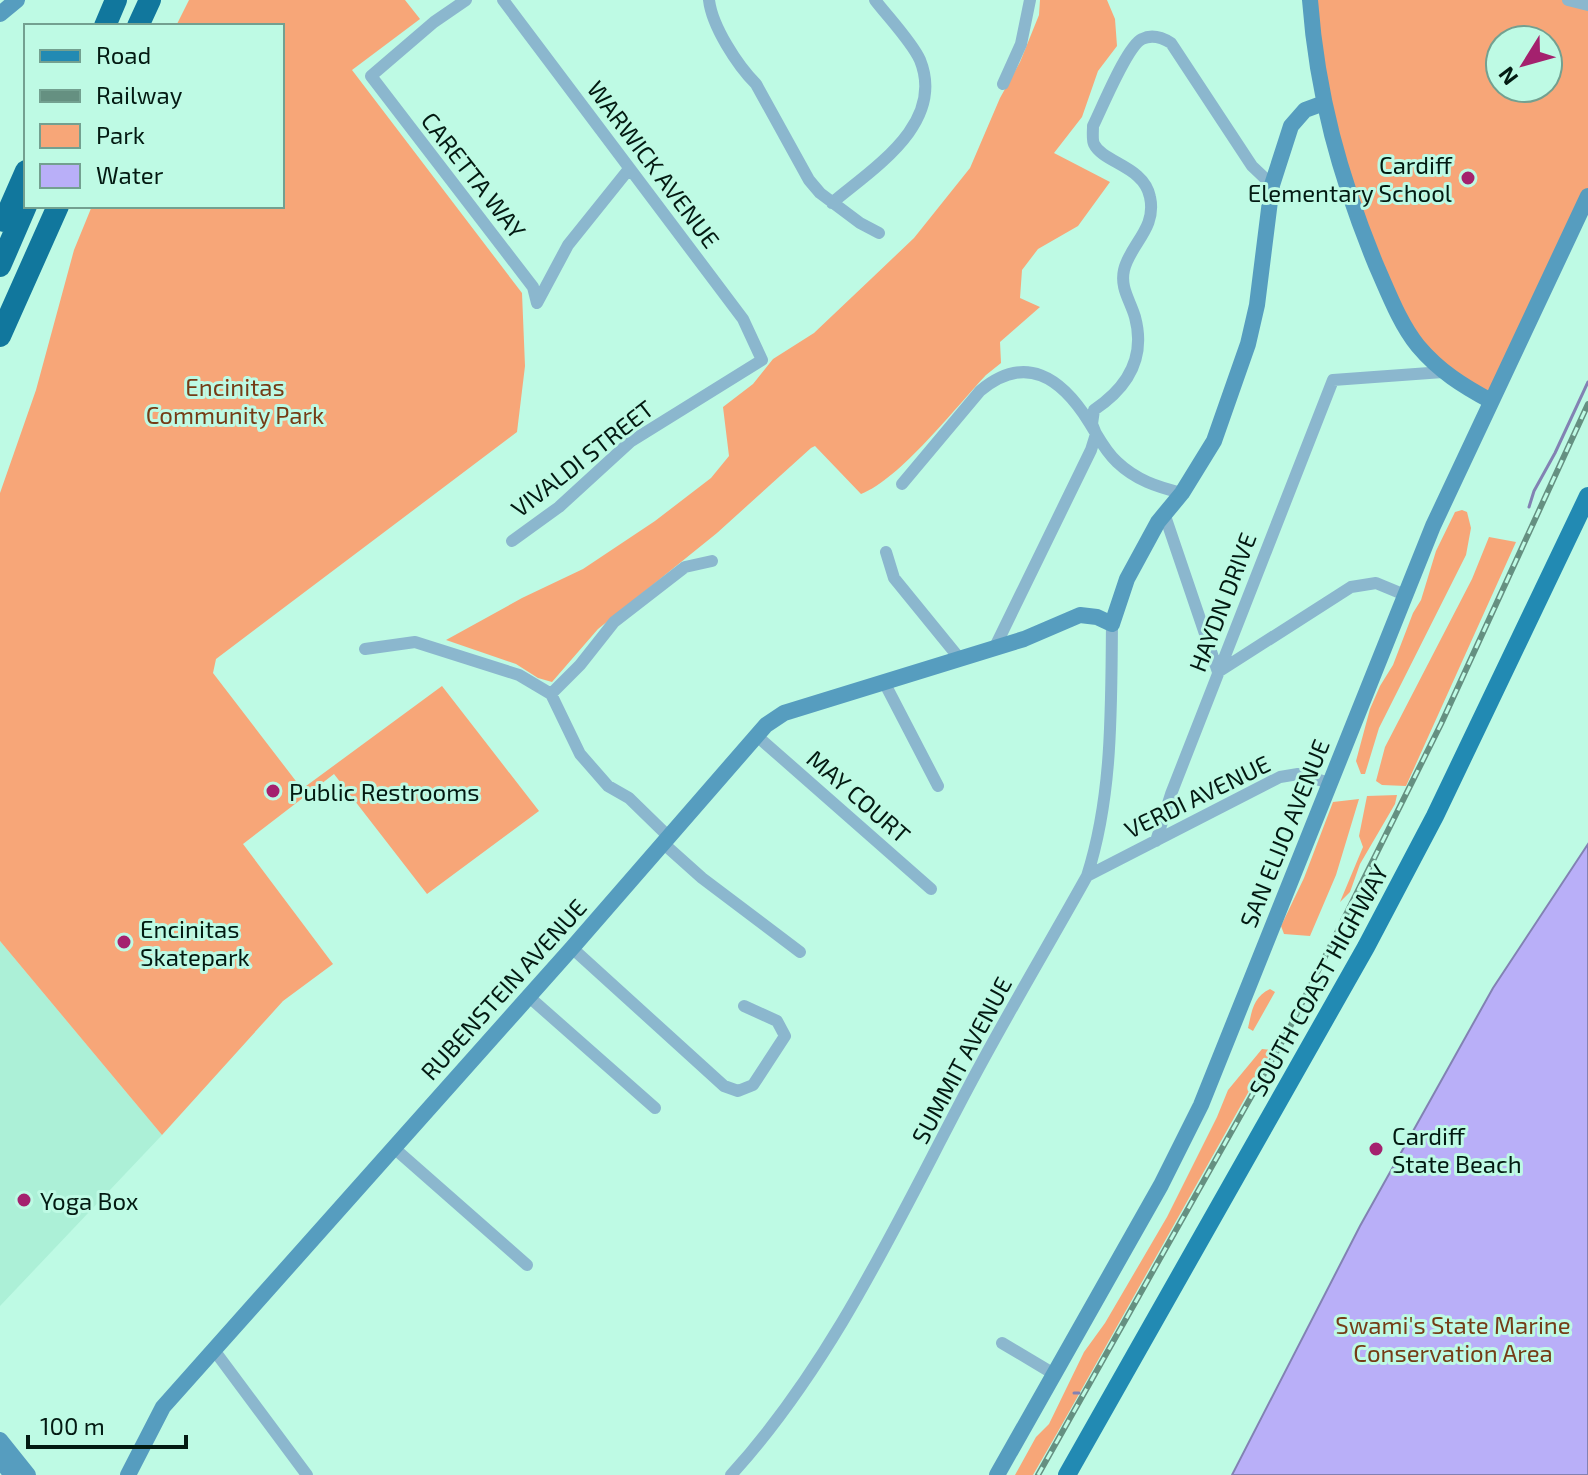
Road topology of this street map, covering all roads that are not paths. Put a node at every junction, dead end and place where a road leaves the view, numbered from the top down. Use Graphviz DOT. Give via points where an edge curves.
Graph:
graph roads {
  1 [pos="17,0"];
  2 [pos="99,0"];
  3 [pos="116,0"];
  4 [pos="135,0"];
  5 [pos="150,0"];
  6 [pos="466,0"];
  7 [pos="503,0"];
  8 [pos="709,0"];
  9 [pos="875,0"];
  10 [pos="1030,0"];
  11 [pos="1310,0"];
  12 [pos="1568,0"];
  13 [pos="1588,5"];
  14 [pos="0,14"];
  15 [pos="89,24"];
  16 [pos="106,24"];
  17 [pos="125,24"];
  18 [pos="139,24"];
  19 [pos="1003,84"];
  20 [pos="1324,103"];
  21 [pos="629,169"];
  22 [pos="24,176"];
  23 [pos="1272,185"];
  24 [pos="1588,196"];
  25 [pos="832,203"];
  26 [pos="25,208"];
  27 [pos="46,208"];
  28 [pos="57,208"];
  29 [pos="0,230"];
  30 [pos="879,233"];
  31 [pos="0,266"];
  32 [pos="0,315"];
  33 [pos="0,336"];
  34 [pos="762,360"];
  35 [pos="1443,372"];
  36 [pos="1491,401"];
  37 [pos="1096,434"];
  38 [pos="902,484"];
  39 [pos="1182,493"];
  40 [pos="1588,496"];
  41 [pos="1165,516"];
  42 [pos="512,541"];
  43 [pos="886,552"];
  44 [pos="712,561"];
  45 [pos="1405,595"];
  46 [pos="1112,624"];
  47 [pos="995,647"];
  48 [pos="365,649"];
  49 [pos="960,659"];
  50 [pos="1218,672"];
  51 [pos="884,682"];
  52 [pos="551,694"];
  53 [pos="757,736"];
  54 [pos="1330,783"];
  55 [pos="938,786"];
  56 [pos="666,840"];
  57 [pos="1156,841"];
  58 [pos="1087,876"];
  59 [pos="931,889"];
  60 [pos="572,948"];
  61 [pos="800,952"];
  62 [pos="528,996"];
  63 [pos="744,1006"];
  64 [pos="655,1108"];
  65 [pos="394,1148"];
  66 [pos="527,1265"];
  67 [pos="1002,1343"];
  68 [pos="214,1350"];
  69 [pos="1054,1374"];
  70 [pos="0,1440"];
  71 [pos="0,1460"];
  72 [pos="12,1475"];
  73 [pos="28,1475"];
  74 [pos="128,1475"];
  75 [pos="307,1475"];
  76 [pos="731,1475"];
  77 [pos="997,1475"];
  78 [pos="1067,1475"];
  1 -- 14 [label="street"];
  2 -- 15 [label="highway"];
  3 -- 16 [label="highway"];
  4 -- 17 [label="highway"];
  5 -- 18 [label="highway"];
  6 -- 21 [label="street, CARETTA WAY" via="371,76 533,287 537,303 568,245"];
  7 -- 21 [label="street, WARWICK AVENUE"];
  8 -- 25 [label="street" via="715,22 809,180"];
  9 -- 25 [label="street" via="919,59 925,85 920,113 903,144"];
  10 -- 19 [label="street" via="1021,44"];
  11 -- 20 [label="street"];
  12 -- 13 [label="street"];
  20 -- 23 [label="street" via="1305,110 1291,126"];
  20 -- 35 [label="street" via="1344,183 1384,282 1409,332"];
  21 -- 34 [label="street, WARWICK AVENUE" via="743,319"];
  22 -- 29 [label="highway"];
  23 -- 37 [label="street" via="1252,166 1171,43 1151,36 1132,46 1093,126 1093,143 1140,177 1151,209 1147,228 1125,268 1123,286 1137,327 1135,362 1127,381 1094,410"];
  23 -- 39 [label="street" via="1248,344 1214,441"];
  24 -- 36 [label="street, SAN ELIJO AVENUE"];
  25 -- 30 [label="street"];
  26 -- 31 [label="highway"];
  27 -- 32 [label="highway"];
  28 -- 33 [label="highway"];
  34 -- 42 [label="street, VIVALDI STREET" via="630,442 559,507"];
  35 -- 36 [label="street"];
  35 -- 50 [label="street, HAYDN DRIVE" via="1333,380"];
  36 -- 45 [label="street, SAN ELIJO AVENUE"];
  37 -- 38 [label="street" via="1055,382 1029,371 1009,374 980,391"];
  37 -- 39 [label="street" via="1118,464 1141,480"];
  37 -- 47 [label="street"];
  39 -- 41 [label="street"];
  40 -- 78 [label="main road, SOUTH COAST HIGHWAY" via="1373,934"];
  41 -- 46 [label="street" via="1127,579"];
  41 -- 50 [label="street"];
  43 -- 49 [label="street" via="894,578"];
  44 -- 52 [label="street" via="685,567 614,622"];
  45 -- 50 [label="street" via="1376,583 1351,587"];
  45 -- 54 [label="street, SAN ELIJO AVENUE"];
  46 -- 47 [label="street, RUBENSTEIN AVENUE" via="1080,615"];
  46 -- 58 [label="street, SUMMIT AVENUE" via="1110,744 1097,846"];
  47 -- 49 [label="street, RUBENSTEIN AVENUE"];
  48 -- 52 [label="street" via="415,642 519,675"];
  49 -- 51 [label="street, RUBENSTEIN AVENUE"];
  50 -- 57 [label="street, HAYDN DRIVE"];
  51 -- 53 [label="street, RUBENSTEIN AVENUE" via="784,713"];
  51 -- 55 [label="street"];
  52 -- 56 [label="street" via="580,754"];
  53 -- 56 [label="street, RUBENSTEIN AVENUE"];
  53 -- 59 [label="street, MAY COURT"];
  54 -- 57 [label="street, VERDI AVENUE" via="1298,774 1280,777"];
  54 -- 69 [label="street, SAN ELIJO AVENUE" via="1201,1105"];
  56 -- 60 [label="street, RUBENSTEIN AVENUE"];
  56 -- 61 [label="street" via="702,878"];
  57 -- 58 [label="street, VERDI AVENUE"];
  58 -- 76 [label="street, SUMMIT AVENUE" via="835,1333"];
  60 -- 62 [label="street, RUBENSTEIN AVENUE"];
  60 -- 63 [label="street" via="724,1086 738,1091 753,1085 785,1036 777,1021"];
  62 -- 64 [label="street"];
  62 -- 65 [label="street, RUBENSTEIN AVENUE"];
  65 -- 66 [label="street"];
  65 -- 68 [label="street, RUBENSTEIN AVENUE"];
  67 -- 69 [label="street"];
  68 -- 74 [label="street, RUBENSTEIN AVENUE" via="163,1407"];
  68 -- 75 [label="street"];
  69 -- 77 [label="street, SAN ELIJO AVENUE"];
  70 -- 73 [label="street"];
  71 -- 72 [label="street"];
}
